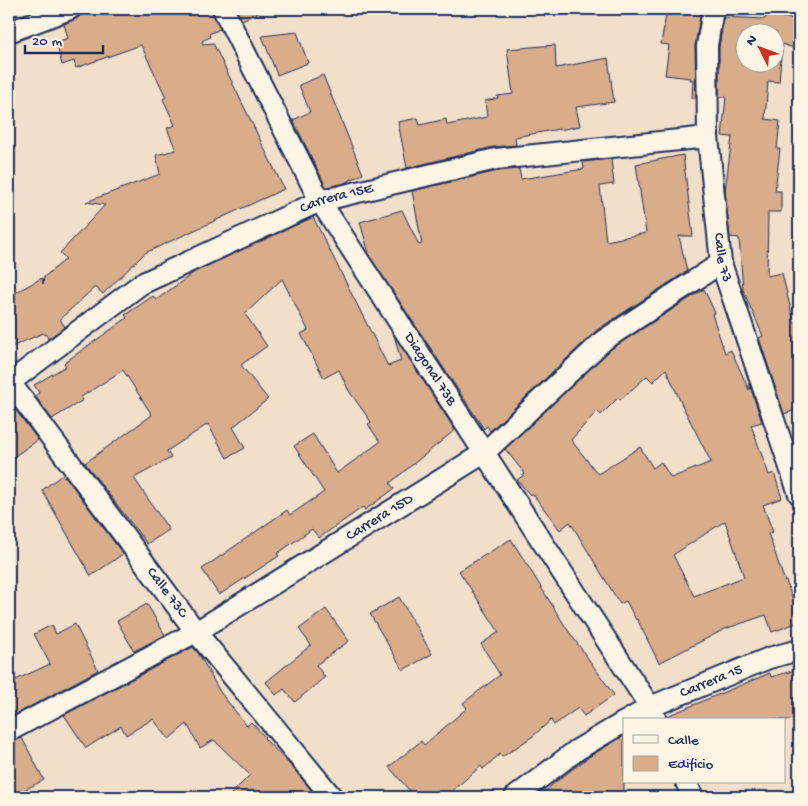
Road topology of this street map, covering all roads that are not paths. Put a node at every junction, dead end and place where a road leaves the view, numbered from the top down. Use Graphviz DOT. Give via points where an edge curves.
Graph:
graph roads {
  1 [pos="70,9"];
  2 [pos="223,9"];
  3 [pos="714,9"];
  4 [pos="9,32"];
  5 [pos="708,137"];
  6 [pos="320,201"];
  7 [pos="722,263"];
  8 [pos="9,382"];
  9 [pos="484,453"];
  10 [pos="799,494"];
  11 [pos="196,632"];
  12 [pos="799,650"];
  13 [pos="653,713"];
  14 [pos="635,718"];
  15 [pos="623,723"];
  16 [pos="9,732"];
  17 [pos="687,784"];
  18 [pos="332,797"];
  19 [pos="515,797"];
  20 [pos="693,797"];
  1 -- 4 [label="street"];
  2 -- 6 [label="street, Diagonal 73B"];
  3 -- 5 [label="street, Calle 73" via="707,46"];
  5 -- 6 [label="street, Carrera 15E" via="496,159"];
  5 -- 7 [label="street, Calle 73"];
  6 -- 8 [label="street, Carrera 15E" via="141,284"];
  6 -- 9 [label="street, Diagonal 73B"];
  7 -- 9 [label="street, Carrera 15D" via="604,340"];
  7 -- 10 [label="street, Calle 73"];
  8 -- 11 [label="street, Calle 73C"];
  9 -- 11 [label="street, Carrera 15D"];
  9 -- 13 [label="street, Diagonal 73B"];
  11 -- 16 [label="street, Carrera 15D"];
  11 -- 18 [label="street, Calle 73C"];
  12 -- 13 [label="street, Carrera 15" via="769,658"];
  13 -- 14 [label="street, Carrera 15"];
  15 -- 19 [label="street" via="577,750"];
  17 -- 20 [label="street"];
}
